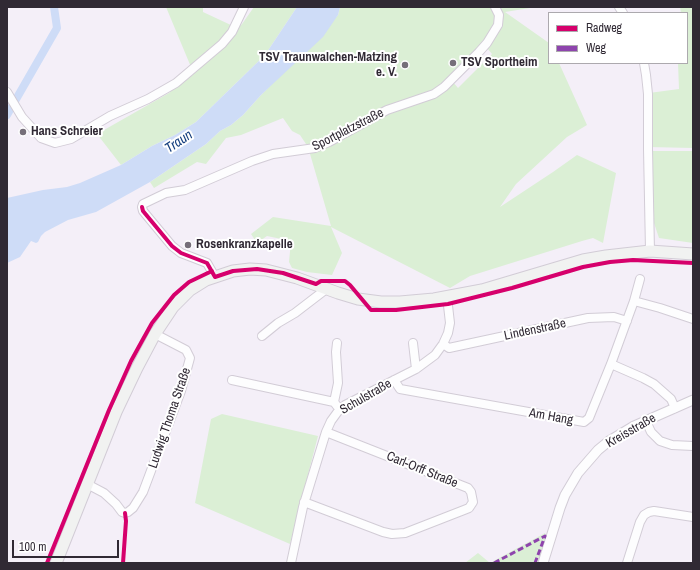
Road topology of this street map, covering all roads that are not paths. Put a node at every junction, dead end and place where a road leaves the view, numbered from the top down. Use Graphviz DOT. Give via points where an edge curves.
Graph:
graph roads {
  1 [pos="244,7"];
  2 [pos="495,7"];
  3 [pos="644,64"];
  4 [pos="9,96"];
  5 [pos="650,251"];
  6 [pos="693,254"];
  7 [pos="215,277"];
  8 [pos="640,279"];
  9 [pos="325,288"];
  10 [pos="447,297"];
  11 [pos="634,302"];
  12 [pos="693,320"];
  13 [pos="627,321"];
  14 [pos="155,334"];
  15 [pos="262,336"];
  16 [pos="337,342"];
  17 [pos="413,343"];
  18 [pos="443,344"];
  19 [pos="611,364"];
  20 [pos="416,369"];
  21 [pos="232,380"];
  22 [pos="394,380"];
  23 [pos="693,400"];
  24 [pos="334,402"];
  25 [pos="675,408"];
  26 [pos="339,410"];
  27 [pos="646,421"];
  28 [pos="326,432"];
  29 [pos="693,446"];
  30 [pos="87,484"];
  31 [pos="304,502"];
  32 [pos="693,517"];
  33 [pos="56,563"];
  34 [pos="291,563"];
  35 [pos="543,563"];
  36 [pos="626,563"];
  1 -- 4 [label="street" via="232,32 222,44 176,83 71,139 55,143 41,138 22,117"];
  2 -- 7 [label="street, Sportplatzstraße" via="499,20 495,31 479,52 440,90 387,110 315,148 273,154 185,190 166,193 143,204 143,212 172,246 181,253 207,264"];
  3 -- 5 [label="street" via="648,94"];
  5 -- 6 [label="main road"];
  5 -- 10 [label="main road" via="583,260 507,284"];
  7 -- 9 [label="main road" via="242,269 266,270 290,275"];
  7 -- 14 [label="main road" via="198,285 182,298"];
  8 -- 11 [label="street, Am Hang"];
  9 -- 10 [label="main road" via="381,302"];
  9 -- 15 [label="street"];
  10 -- 18 [label="street, Schulstraße" via="450,323"];
  11 -- 12 [label="street" via="666,309"];
  11 -- 13 [label="street, Am Hang"];
  13 -- 18 [label="street, Lindenstraße" via="614,317 588,318 449,348"];
  13 -- 19 [label="street, Am Hang"];
  14 -- 30 [label="main road" via="116,412"];
  14 -- 30 [label="street, Ludwig Thoma Straße" via="186,350 189,363 148,480 133,508 125,513 104,493"];
  16 -- 24 [label="street" via="338,383"];
  17 -- 20 [label="street"];
  18 -- 20 [label="street, Schulstraße" via="435,355"];
  19 -- 22 [label="street, Am Hang" via="589,418 584,422 400,389"];
  19 -- 25 [label="street" via="654,384 671,399"];
  20 -- 22 [label="street, Schulstraße"];
  21 -- 24 [label="street"];
  22 -- 26 [label="street, Schulstraße"];
  23 -- 25 [label="street, Kreisstraße"];
  24 -- 26 [label="street"];
  25 -- 27 [label="street, Kreisstraße"];
  26 -- 28 [label="street, Schulstraße"];
  27 -- 29 [label="street" via="651,432 660,441 672,445"];
  27 -- 35 [label="street, Kreisstraße" via="609,441 578,474 565,495"];
  28 -- 31 [label="street, Schulstraße"];
  28 -- 31 [label="street, Carl-Orff Straße" via="468,488 473,495 473,502 464,510 405,533 392,534"];
  30 -- 33 [label="main road"];
  31 -- 34 [label="street, Schulstraße"];
  32 -- 36 [label="street" via="654,511 644,515"];
}
